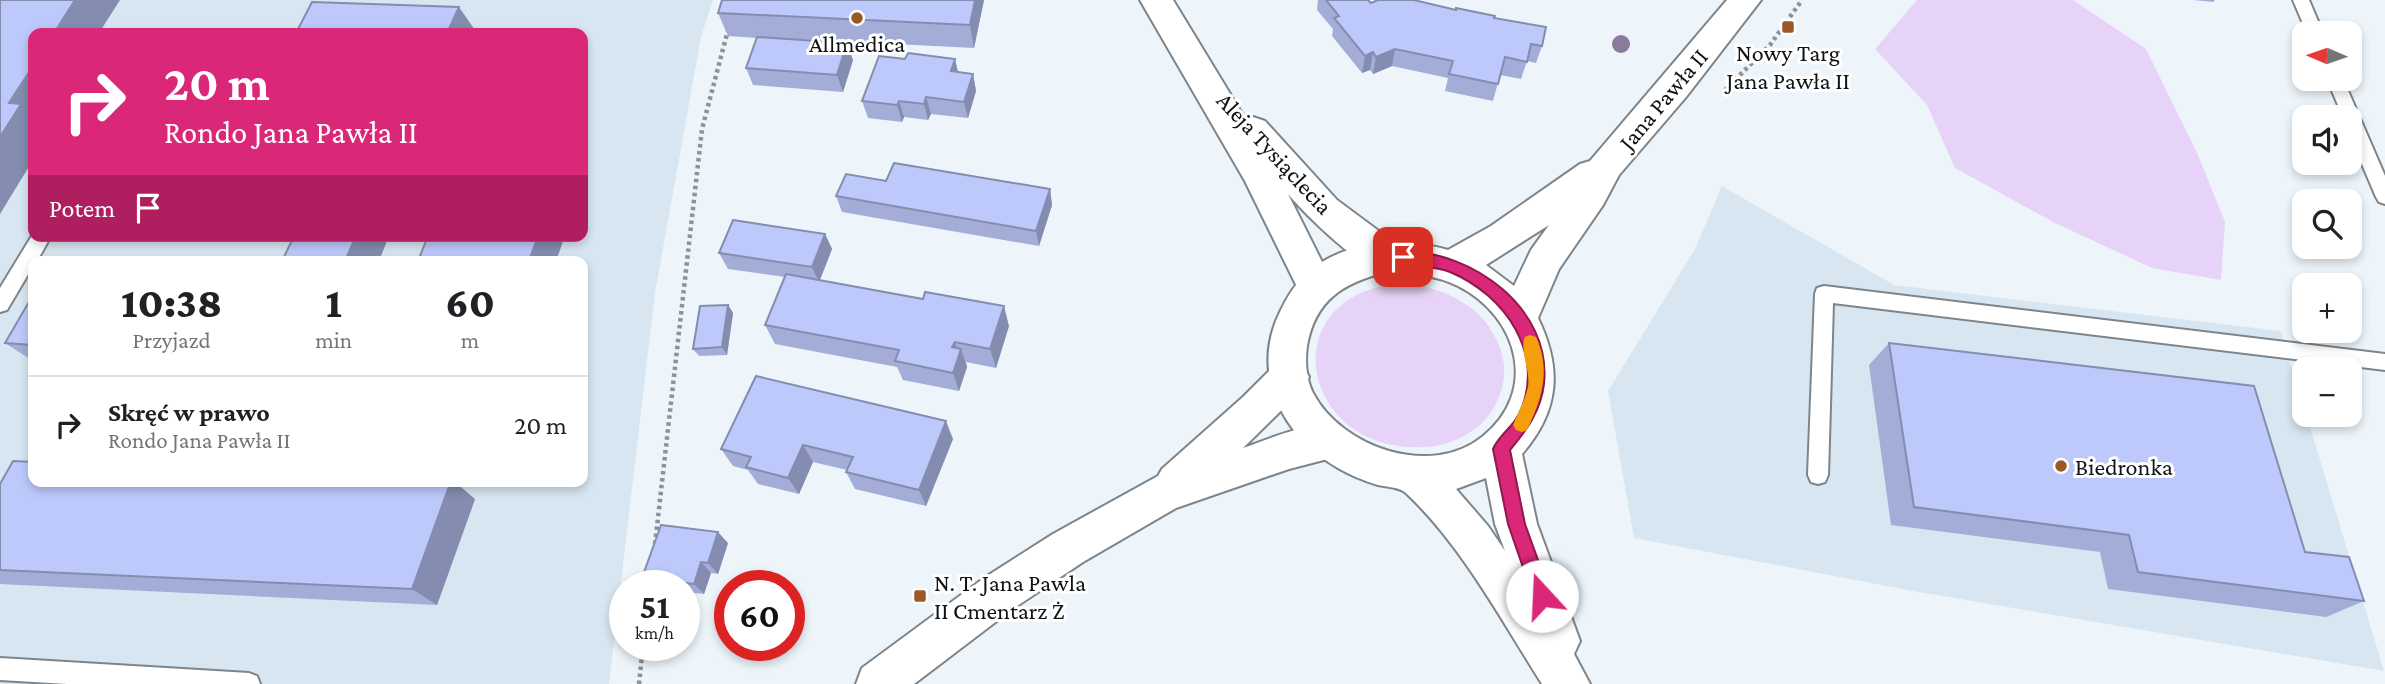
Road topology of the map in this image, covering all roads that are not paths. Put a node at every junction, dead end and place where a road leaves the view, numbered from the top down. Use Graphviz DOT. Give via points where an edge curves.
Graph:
graph roads {
  1 [pos="1156,0"];
  2 [pos="1745,0"];
  3 [pos="2301,0"];
  4 [pos="2310,21"];
  5 [pos="1200,73"];
  6 [pos="2340,91"];
  7 [pos="1606,165"];
  8 [pos="2385,197"];
  9 [pos="1386,257"];
  10 [pos="28,259"];
  11 [pos="1452,265"];
  12 [pos="1316,288"];
  13 [pos="0,304"];
  14 [pos="1519,318"];
  15 [pos="2385,362"];
  16 [pos="1289,377"];
  17 [pos="1329,442"];
  18 [pos="1501,449"];
  19 [pos="1417,475"];
  20 [pos="1818,475"];
  21 [pos="1164,493"];
  22 [pos="0,669"];
  23 [pos="249,684"];
  24 [pos="878,684"];
  25 [pos="1569,684"];
  26 [pos="1574,684"];
  1 -- 5 [label="main road, Aleja Tysiąclecia"];
  2 -- 7 [label="main road, Jana Pawła II"];
  3 -- 4 [label="lane"];
  5 -- 9 [label="main road, Aleja Tysiąclecia" via="1324,210"];
  5 -- 12 [label="main road, Aleja Tysiąclecia" via="1260,174"];
  6 -- 8 [label="lane"];
  7 -- 11 [label="main road, Jana Pawła II" via="1504,237"];
  7 -- 14 [label="main road, Jana Pawła II" via="1544,261"];
  9 -- 11 [label="main road" via="1419,257"];
  9 -- 12 [label="main road" via="1355,264"];
  10 -- 13 [label="lane"];
  11 -- 14 [label="main road" via="1497,292"];
  12 -- 16 [label="main road" via="1303,303 1288,338"];
  14 -- 18 [label="main road" via="1534,351 1536,387 1525,420"];
  15 -- 20 [label="lane" via="1824,294"];
  16 -- 17 [label="main road" via="1303,411"];
  16 -- 21 [label="main road"];
  17 -- 19 [label="main road" via="1379,469"];
  17 -- 21 [label="main road"];
  18 -- 19 [label="main road" via="1463,469"];
  18 -- 26 [label="main road" via="1516,524"];
  19 -- 25 [label="main road" via="1473,540"];
  21 -- 24 [label="main road" via="999,593"];
  22 -- 23 [label="lane"];
}
